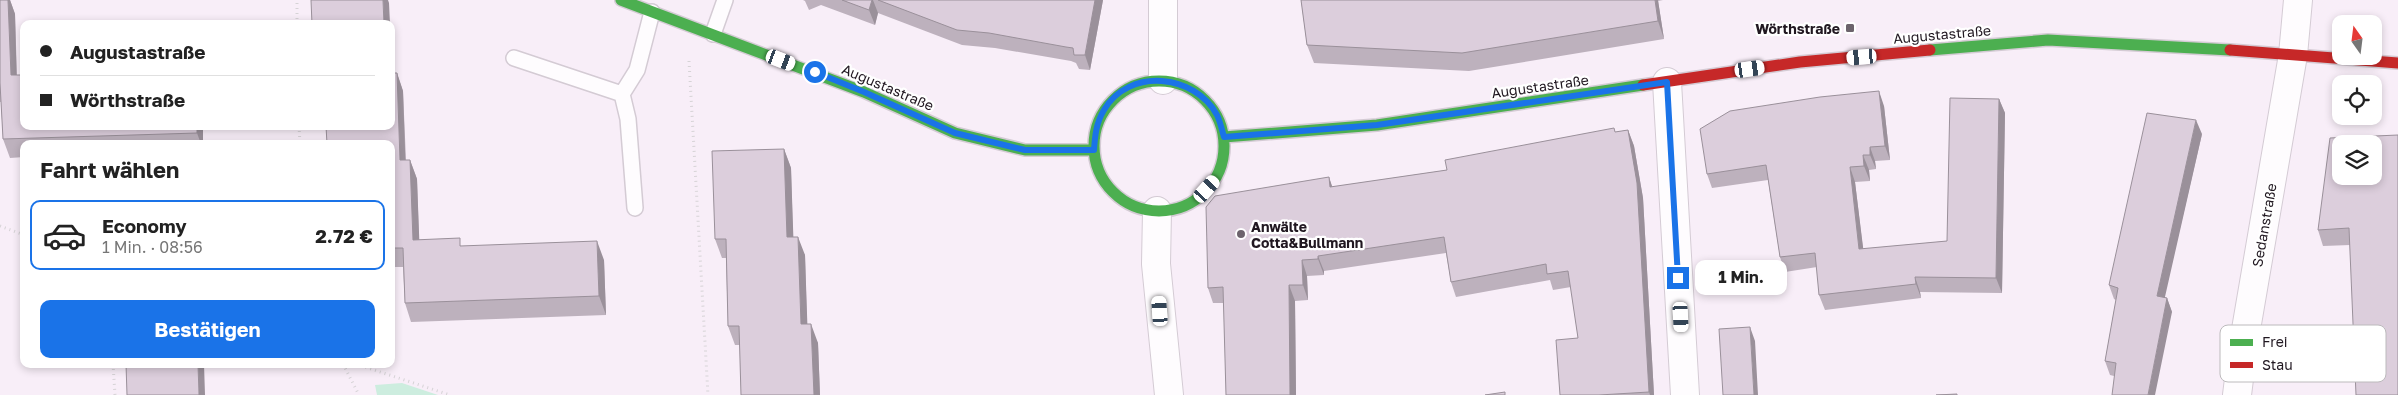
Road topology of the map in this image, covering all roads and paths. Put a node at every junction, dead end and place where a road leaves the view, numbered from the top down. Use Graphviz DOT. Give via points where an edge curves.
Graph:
graph roads {
  1 [pos="297,0"];
  2 [pos="620,0"];
  3 [pos="725,0"];
  4 [pos="1163,0"];
  5 [pos="2298,0"];
  6 [pos="652,12"];
  7 [pos="297,20"];
  8 [pos="687,25"];
  9 [pos="713,34"];
  10 [pos="2293,56"];
  11 [pos="514,58"];
  12 [pos="2398,63"];
  13 [pos="1163,80"];
  14 [pos="1667,82"];
  15 [pos="622,94"];
  16 [pos="1224,137"];
  17 [pos="1094,150"];
  18 [pos="635,208"];
  19 [pos="1157,211"];
  20 [pos="0,226"];
  21 [pos="20,234"];
  22 [pos="2247,325"];
  23 [pos="114,368"];
  24 [pos="345,368"];
  25 [pos="368,368"];
  26 [pos="2239,382"];
  27 [pos="114,395"];
  28 [pos="360,395"];
  29 [pos="450,395"];
  30 [pos="708,395"];
  31 [pos="1169,395"];
  32 [pos="1685,395"];
  33 [pos="2237,395"];
  1 -- 7 [label="path"];
  2 -- 6 [label="main road, Augustastraße"];
  3 -- 9 [label="lane"];
  4 -- 13 [label="street"];
  5 -- 10 [label="street, Sedanstraße"];
  6 -- 8 [label="main road, Augustastraße"];
  6 -- 15 [label="lane" via="637,70"];
  8 -- 9 [label="main road, Augustastraße"];
  8 -- 30 [label="path"];
  9 -- 17 [label="main road, Augustastraße" via="864,92 955,133 1025,150"];
  10 -- 12 [label="main road, Augustastraße"];
  10 -- 14 [label="main road, Augustastraße" via="2149,44 2048,40 1800,62"];
  10 -- 22 [label="street, Sedanstraße"];
  11 -- 15 [label="lane"];
  13 -- 16 [label="main road" via="1185,85 1203,97 1217,115"];
  13 -- 17 [label="main road" via="1140,83 1120,93 1105,108 1096,128"];
  14 -- 16 [label="main road, Augustastraße" via="1377,125"];
  14 -- 32 [label="street"];
  15 -- 18 [label="lane" via="628,119"];
  16 -- 19 [label="main road" via="1223,159 1214,180 1199,197 1179,207"];
  17 -- 19 [label="main road" via="1097,169 1107,186 1121,199"];
  19 -- 31 [label="street" via="1156,264"];
  20 -- 21 [label="path"];
  23 -- 27 [label="path"];
  24 -- 28 [label="path"];
  25 -- 29 [label="path"];
  26 -- 33 [label="street, Sedanstraße"];
}
